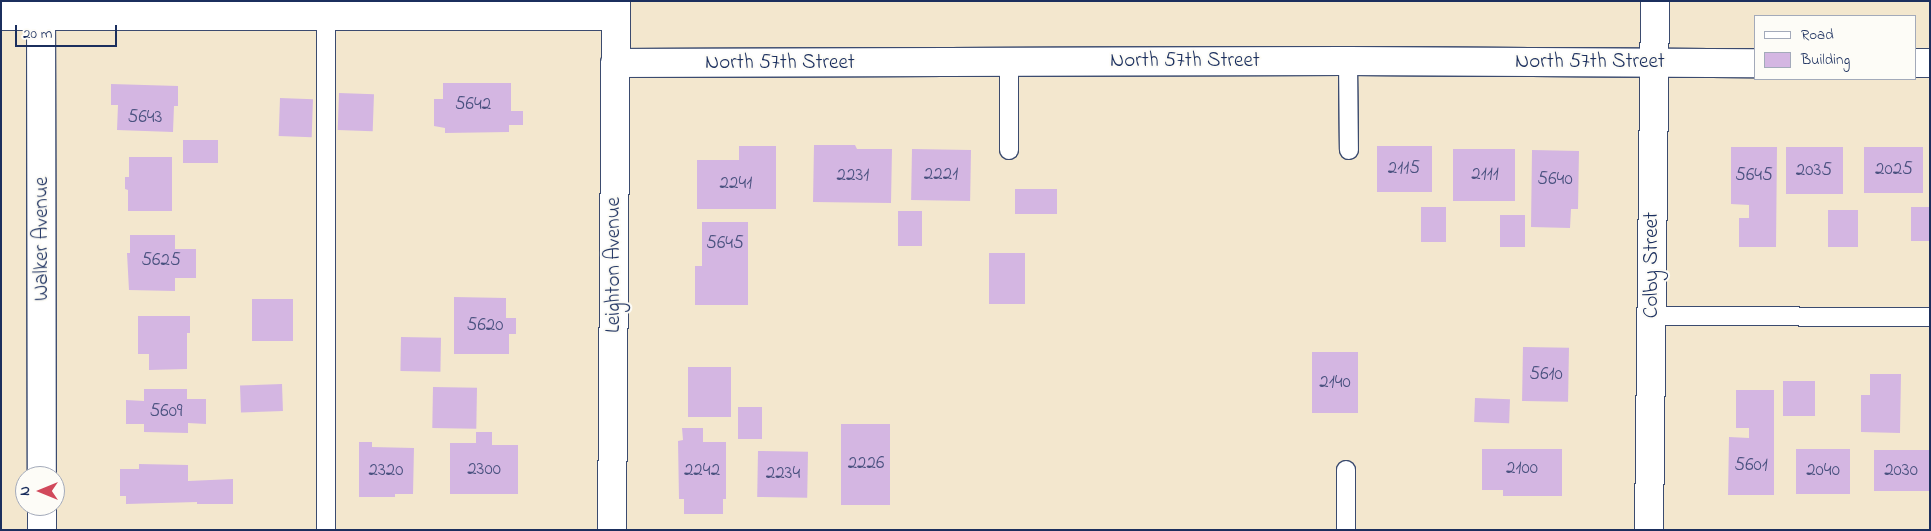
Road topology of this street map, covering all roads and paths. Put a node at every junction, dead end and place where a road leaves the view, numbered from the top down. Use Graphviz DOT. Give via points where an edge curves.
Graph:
graph roads {
  1 [pos="1655,1"];
  2 [pos="41,8"];
  3 [pos="616,9"];
  4 [pos="326,15"];
  5 [pos="1,16"];
  6 [pos="1348,61"];
  7 [pos="1009,62"];
  8 [pos="615,63"];
  9 [pos="1654,63"];
  10 [pos="1754,63"];
  11 [pos="1916,63"];
  12 [pos="1930,63"];
  13 [pos="1009,150"];
  14 [pos="1349,150"];
  15 [pos="1652,316"];
  16 [pos="1930,317"];
  17 [pos="42,466"];
  18 [pos="1346,470"];
  19 [pos="42,516"];
  20 [pos="42,530"];
  21 [pos="326,530"];
  22 [pos="612,530"];
  23 [pos="1346,530"];
  24 [pos="1649,530"];
  1 -- 9 [label="street, Colby Street"];
  2 -- 4 [label="street"];
  2 -- 5 [label="street"];
  2 -- 17 [label="street, Walker Avenue"];
  3 -- 4 [label="street"];
  3 -- 8 [label="street, Leighton Avenue"];
  4 -- 21 [label="lane"];
  6 -- 7 [label="street, North 57th Street"];
  6 -- 9 [label="street, North 57th Street"];
  6 -- 14 [label="lane"];
  7 -- 8 [label="street, North 57th Street"];
  7 -- 13 [label="lane"];
  8 -- 22 [label="street, Leighton Avenue"];
  9 -- 10 [label="street, North 57th Street"];
  9 -- 15 [label="street, Colby Street"];
  11 -- 12 [label="street"];
  15 -- 16 [label="lane"];
  15 -- 24 [label="street, Colby Street"];
  18 -- 23 [label="lane"];
  19 -- 20 [label="street"];
}
